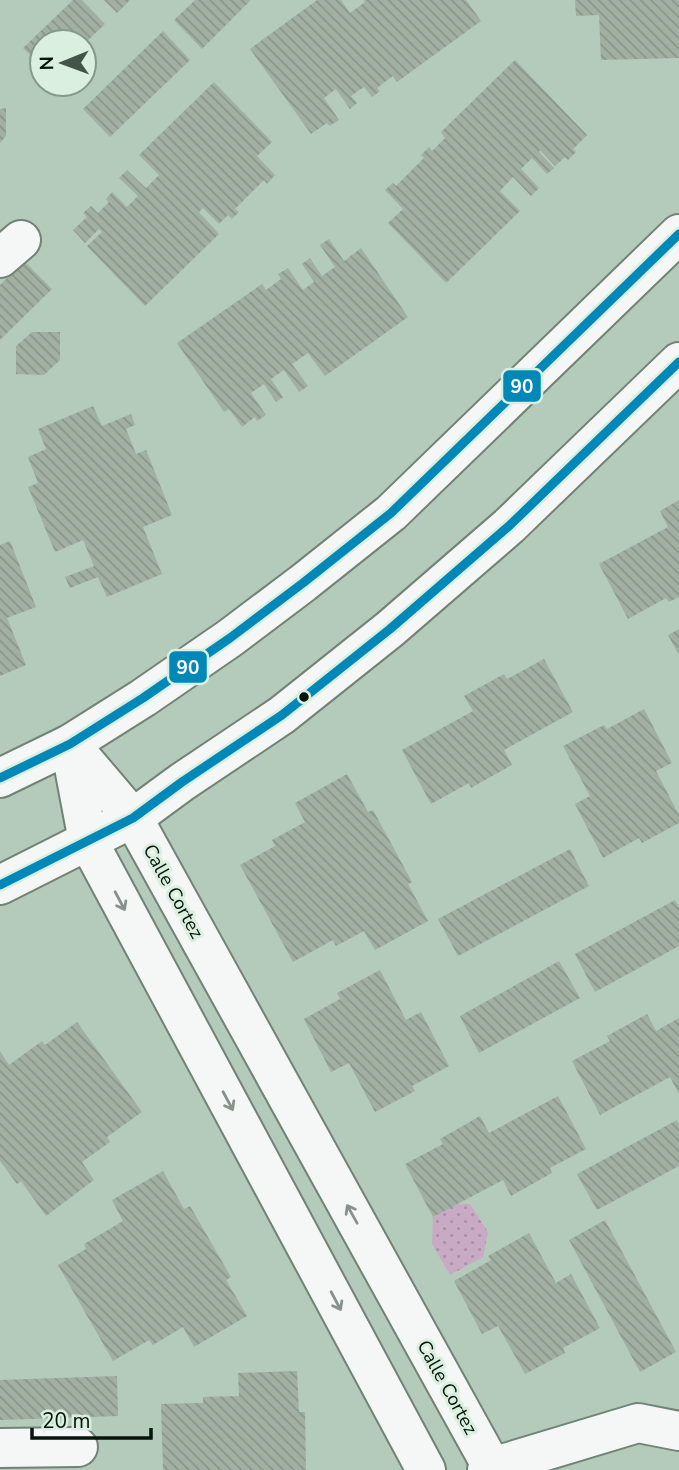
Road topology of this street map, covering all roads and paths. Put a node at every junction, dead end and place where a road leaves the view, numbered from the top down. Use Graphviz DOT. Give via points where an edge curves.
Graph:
graph roads {
  1 [pos="679,234"];
  2 [pos="679,362"];
  3 [pos="70,744"];
  4 [pos="0,778"];
  5 [pos="133,818"];
  6 [pos="88,841"];
  7 [pos="0,885"];
  8 [pos="679,1431"];
  9 [pos="78,1447"];
  10 [pos="0,1448"];
  11 [pos="490,1469"];
  12 [pos="426,1470"];
  1 -- 3 [label="street" via="391,513 230,638"];
  2 -- 5 [label="street" via="509,526 390,629 282,715"];
  3 -- 4 [label="street"];
  3 -- 5 [label="street, Calle Cortez"];
  3 -- 6 [label="street"];
  5 -- 6 [label="street"];
  11 -- 5 [label="street, Calle Cortez, one-way"];
  6 -- 7 [label="street"];
  6 -- 12 [label="street, one-way"];
  8 -- 11 [label="street" via="638,1423"];
  9 -- 10 [label="street"];
}
